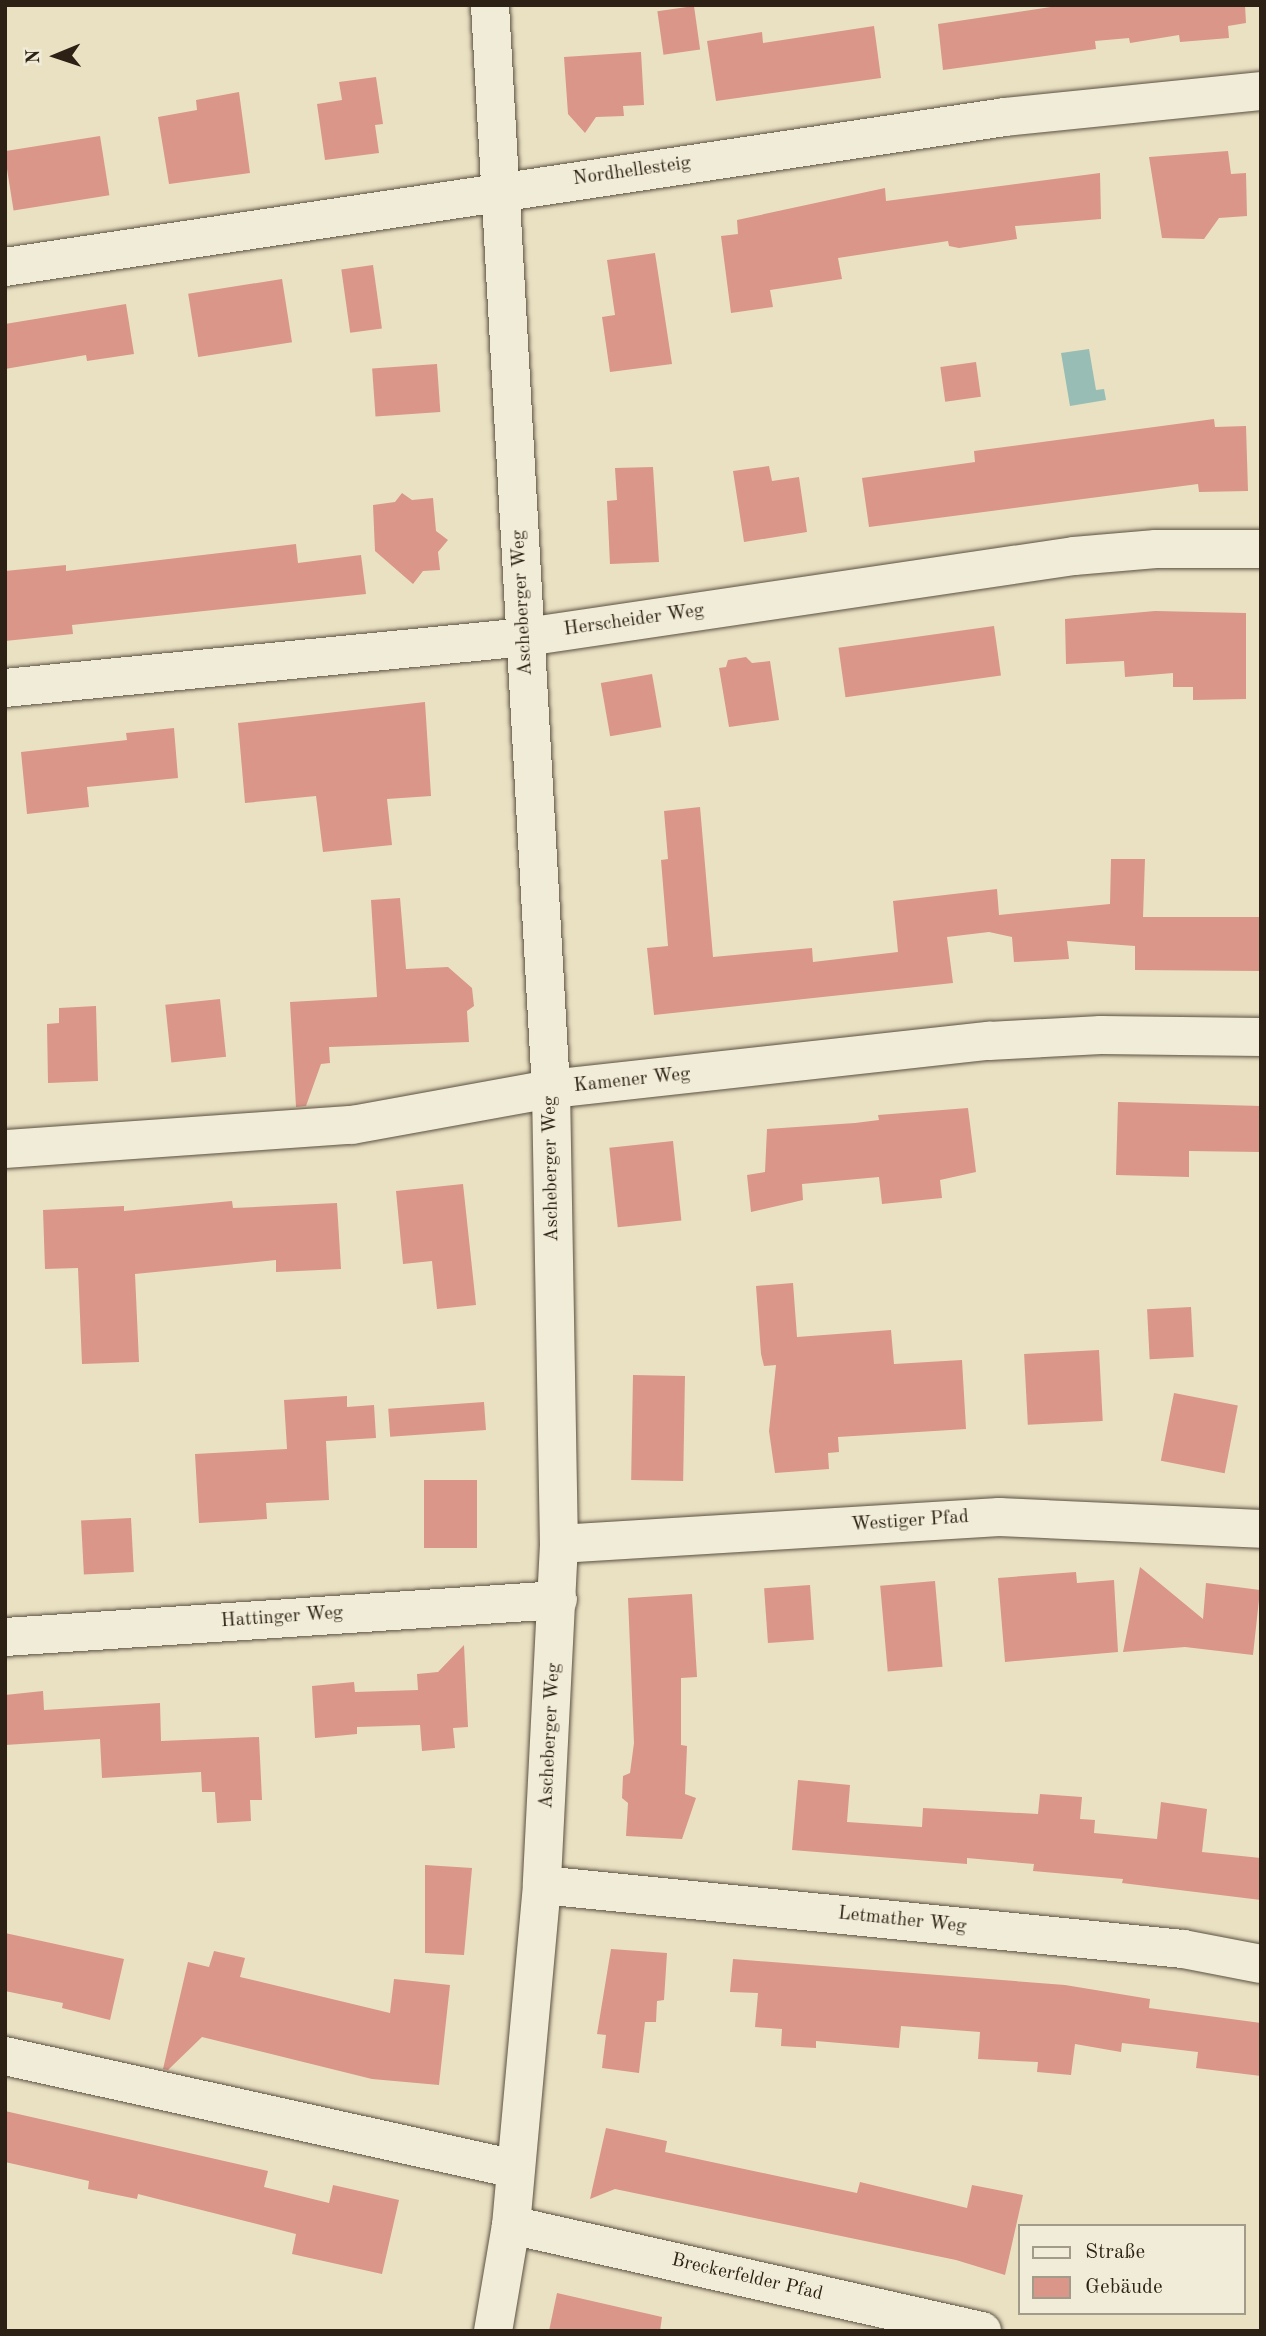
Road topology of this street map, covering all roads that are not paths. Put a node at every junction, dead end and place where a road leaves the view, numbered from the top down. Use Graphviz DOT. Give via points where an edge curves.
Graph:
graph roads {
  1 [pos="490,5"];
  2 [pos="1261,91"];
  3 [pos="498,191"];
  4 [pos="5,267"];
  5 [pos="1261,549"];
  6 [pos="526,637"];
  7 [pos="5,688"];
  8 [pos="1261,1037"];
  9 [pos="551,1089"];
  10 [pos="5,1149"];
  11 [pos="1261,1529"];
  12 [pos="559,1544"];
  13 [pos="558,1600"];
  14 [pos="5,1637"];
  15 [pos="542,1885"];
  16 [pos="1261,1964"];
  17 [pos="5,2056"];
  18 [pos="515,2169"];
  19 [pos="511,2225"];
  20 [pos="493,2331"];
  21 [pos="982,2331"];
  1 -- 3 [label="street, Ascheberger Weg"];
  2 -- 3 [label="street, Nordhellesteig" via="1018,115"];
  3 -- 4 [label="street, Nordhellesteig"];
  3 -- 6 [label="street, Ascheberger Weg"];
  5 -- 6 [label="street, Herscheider Weg" via="1156,549 1074,556"];
  6 -- 7 [label="street, Herscheider Weg"];
  6 -- 9 [label="street, Ascheberger Weg"];
  8 -- 9 [label="street, Kamener Weg" via="1101,1035 1008,1040"];
  9 -- 10 [label="street, Kamener Weg" via="352,1125"];
  9 -- 12 [label="street, Ascheberger Weg"];
  11 -- 12 [label="street, Westiger Pfad" via="999,1517"];
  12 -- 13 [label="street, Ascheberger Weg"];
  13 -- 14 [label="street, Hattinger Weg"];
  13 -- 15 [label="street, Ascheberger Weg"];
  15 -- 16 [label="street, Letmather Weg" via="1183,1949"];
  15 -- 18 [label="street, Ascheberger Weg"];
  17 -- 18 [label="street"];
  18 -- 19 [label="street, Ascheberger Weg"];
  19 -- 20 [label="street, Ascheberger Weg"];
  19 -- 21 [label="street, Breckerfelder Pfad"];
}
